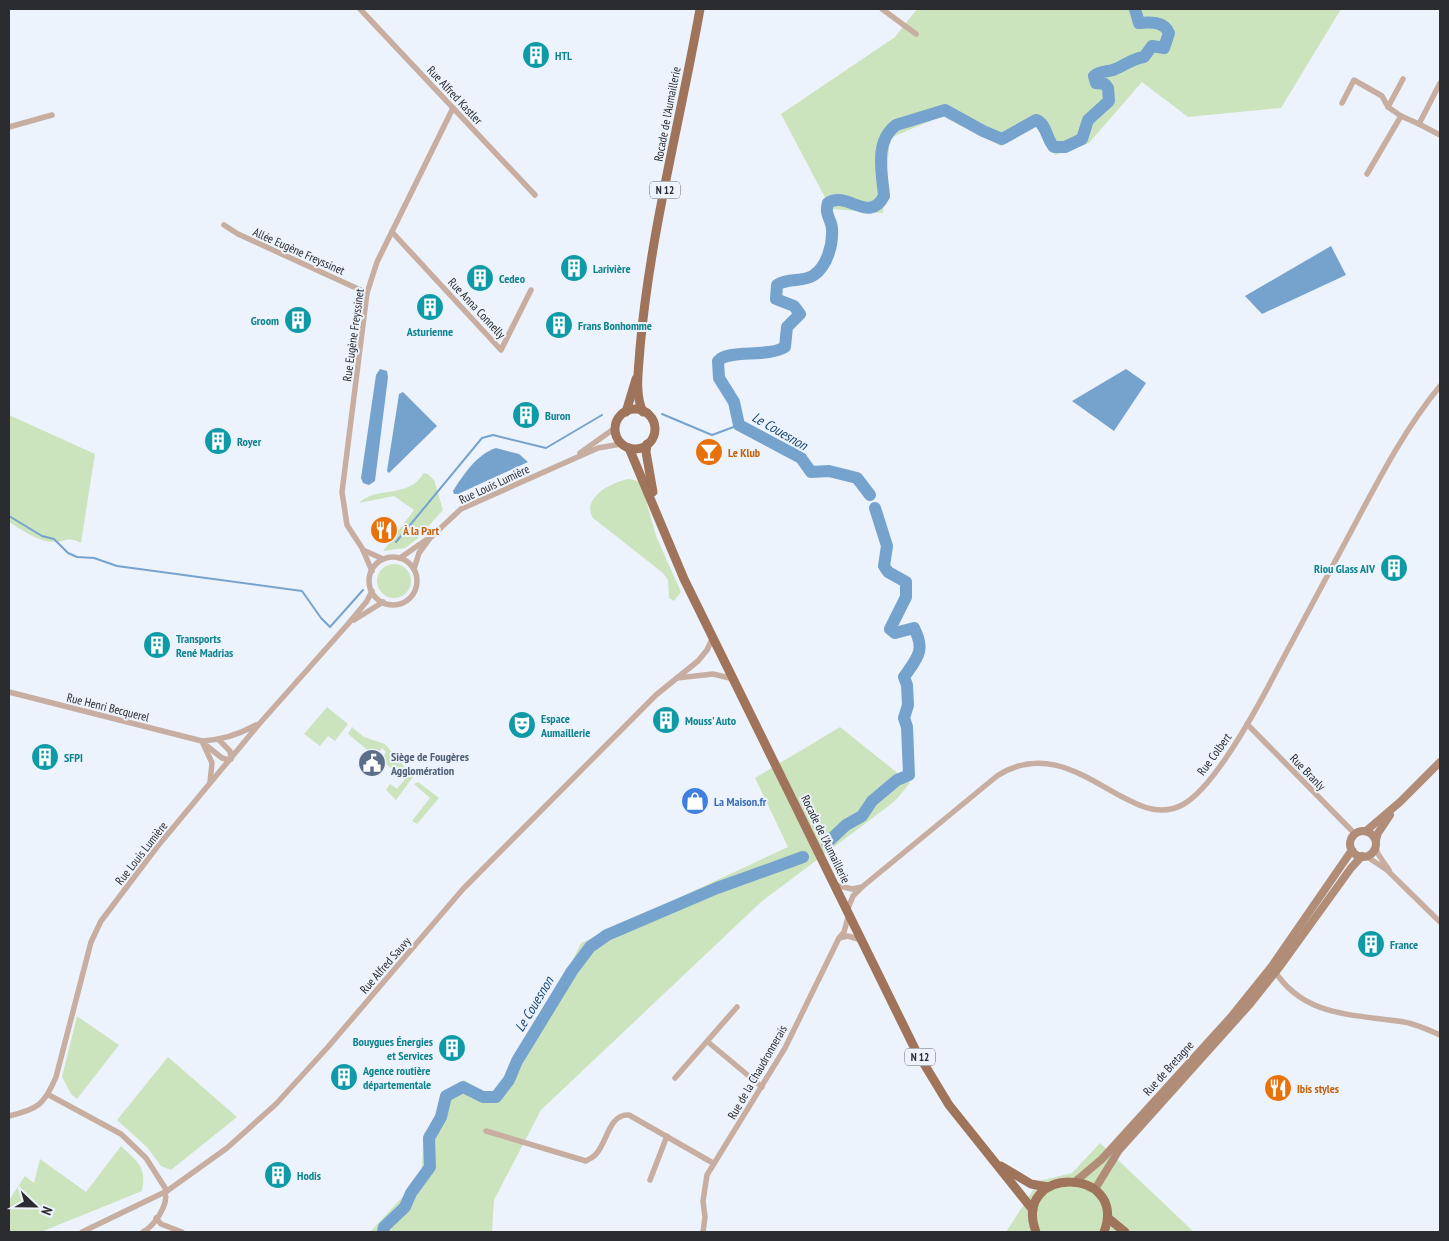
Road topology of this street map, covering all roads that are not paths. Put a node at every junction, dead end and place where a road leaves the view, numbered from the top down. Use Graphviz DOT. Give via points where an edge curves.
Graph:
graph roads {
  1 [pos="360,9"];
  2 [pos="700,9"];
  3 [pos="882,9"];
  4 [pos="916,34"];
  5 [pos="1403,79"];
  6 [pos="1440,83"];
  7 [pos="1342,103"];
  8 [pos="1388,107"];
  9 [pos="453,108"];
  10 [pos="52,115"];
  11 [pos="1401,116"];
  12 [pos="1419,124"];
  13 [pos="9,127"];
  14 [pos="1440,135"];
  15 [pos="1367,174"];
  16 [pos="535,195"];
  17 [pos="224,225"];
  18 [pos="392,232"];
  19 [pos="531,290"];
  20 [pos="368,293"];
  21 [pos="638,372"];
  22 [pos="1440,386"];
  23 [pos="626,412"];
  24 [pos="643,412"];
  25 [pos="615,428"];
  26 [pos="647,444"];
  27 [pos="625,446"];
  28 [pos="573,459"];
  29 [pos="657,511"];
  30 [pos="430,538"];
  31 [pos="362,548"];
  32 [pos="400,558"];
  33 [pos="384,559"];
  34 [pos="414,569"];
  35 [pos="372,571"];
  36 [pos="372,591"];
  37 [pos="383,602"];
  38 [pos="348,624"];
  39 [pos="713,637"];
  40 [pos="678,678"];
  41 [pos="734,679"];
  42 [pos="9,692"];
  43 [pos="260,722"];
  44 [pos="1247,724"];
  45 [pos="219,740"];
  46 [pos="202,741"];
  47 [pos="230,759"];
  48 [pos="1440,762"];
  49 [pos="209,784"];
  50 [pos="1400,802"];
  51 [pos="1366,831"];
  52 [pos="1355,834"];
  53 [pos="1376,844"];
  54 [pos="1352,850"];
  55 [pos="1364,856"];
  56 [pos="1397,879"];
  57 [pos="835,885"];
  58 [pos="862,887"];
  59 [pos="1327,888"];
  60 [pos="1323,905"];
  61 [pos="848,913"];
  62 [pos="1440,922"];
  63 [pos="839,938"];
  64 [pos="861,940"];
  65 [pos="1274,969"];
  66 [pos="737,1007"];
  67 [pos="1440,1035"];
  68 [pos="708,1042"];
  69 [pos="675,1078"];
  70 [pos="762,1087"];
  71 [pos="49,1094"];
  72 [pos="9,1116"];
  73 [pos="486,1131"];
  74 [pos="667,1136"];
  75 [pos="713,1163"];
  76 [pos="996,1163"];
  77 [pos="650,1180"];
  78 [pos="1076,1181"];
  79 [pos="1048,1187"];
  80 [pos="1095,1189"];
  81 [pos="166,1192"];
  82 [pos="1033,1210"];
  83 [pos="156,1218"];
  84 [pos="1108,1218"];
  85 [pos="1035,1231"];
  86 [pos="82,1232"];
  87 [pos="143,1232"];
  88 [pos="182,1232"];
  89 [pos="703,1232"];
  90 [pos="1104,1232"];
  91 [pos="1124,1232"];
  1 -- 9 [label="street, Rue Alfred Kastler"];
  2 -- 21 [label="main road, Rocade de l'Aumaillerie / N 12" via="648,274"];
  3 -- 4 [label="street"];
  5 -- 8 [label="street"];
  6 -- 12 [label="street"];
  7 -- 8 [label="street" via="1354,80 1382,96"];
  8 -- 11 [label="street"];
  9 -- 16 [label="street, Rue Alfred Kastler"];
  9 -- 18 [label="street, Rue Eugène Freyssinet"];
  10 -- 13 [label="street"];
  11 -- 12 [label="street"];
  11 -- 15 [label="street"];
  12 -- 14 [label="street"];
  17 -- 20 [label="street, Allée Eugène Freyssinet"];
  18 -- 19 [label="street, Rue Anna Connelly" via="501,350"];
  18 -- 20 [label="street, Rue Eugène Freyssinet"];
  20 -- 31 [label="street, Rue Eugène Freyssinet" via="342,492 347,525"];
  21 -- 23 [label="main road, Rocade de l'Aumaillerie / N 12"];
  21 -- 24 [label="main road, Rocade de l'Aumaillerie / N 12"];
  22 -- 44 [label="street, Rue Colbert" via="1420,410 1371,494"];
  23 -- 24 [label="main road"];
  23 -- 25 [label="main road"];
  24 -- 26 [label="main road" via="654,427 654,434"];
  25 -- 27 [label="main road"];
  25 -- 28 [label="street, Rue Louis Lumière"];
  26 -- 27 [label="main road" via="639,449"];
  26 -- 29 [label="main road, Rocade de l'Aumaillerie / N 12"];
  27 -- 28 [label="street, Rue Louis Lumière" via="598,448"];
  27 -- 29 [label="main road, Rocade de l'Aumaillerie / N 12"];
  28 -- 30 [label="street, Rue Louis Lumière" via="461,509"];
  29 -- 39 [label="main road, Rocade de l'Aumaillerie / N 12"];
  30 -- 32 [label="street, Rue Louis Lumière"];
  30 -- 34 [label="street, Rue Louis Lumière" via="419,553"];
  31 -- 33 [label="street"];
  31 -- 35 [label="street, Rue Eugène Freyssinet"];
  32 -- 33 [label="street"];
  32 -- 34 [label="street"];
  33 -- 35 [label="street"];
  34 -- 37 [label="street" via="417,582 411,596 398,604"];
  35 -- 36 [label="street"];
  36 -- 37 [label="street"];
  36 -- 38 [label="street, Rue Louis Lumière"];
  37 -- 38 [label="street, Rue Louis Lumière"];
  38 -- 43 [label="street, Rue Louis Lumière"];
  39 -- 40 [label="street, Rue Alfred Sauvy" via="698,661"];
  39 -- 41 [label="main road, Rocade de l'Aumaillerie / N 12"];
  40 -- 41 [label="street" via="713,674"];
  40 -- 81 [label="street, Rue Alfred Sauvy" via="656,695 463,889 276,1104 227,1148"];
  41 -- 57 [label="main road, Rocade de l'Aumaillerie / N 12"];
  42 -- 46 [label="street, Rue Henri Becquerel"];
  43 -- 45 [label="street, Rue Henri Becquerel"];
  43 -- 47 [label="street, Rue Louis Lumière"];
  44 -- 52 [label="street, Rue Branly"];
  44 -- 58 [label="street, Rue Colbert" via="1201,789 1185,803 1166,810 1141,806 1075,770 1061,766 1035,763 1007,770"];
  45 -- 46 [label="street, Rue Henri Becquerel"];
  45 -- 47 [label="street" via="230,751"];
  46 -- 47 [label="street, Rue Henri Becquerel" via="222,758"];
  46 -- 49 [label="street" via="212,763"];
  47 -- 49 [label="street, Rue Louis Lumière"];
  48 -- 50 [label="main road"];
  49 -- 71 [label="street, Rue Louis Lumière" via="101,921 91,942"];
  50 -- 51 [label="main road"];
  50 -- 53 [label="main road" via="1382,826"];
  51 -- 52 [label="main road"];
  51 -- 53 [label="main road" via="1372,834"];
  52 -- 54 [label="main road" via="1351,840"];
  53 -- 55 [label="main road"];
  53 -- 56 [label="street" via="1378,854"];
  54 -- 55 [label="main road"];
  54 -- 59 [label="main road"];
  55 -- 56 [label="street"];
  55 -- 60 [label="main road" via="1350,868"];
  56 -- 62 [label="street"];
  57 -- 58 [label="street" via="852,889"];
  57 -- 61 [label="main road, Rocade de l'Aumaillerie / N 12"];
  58 -- 61 [label="street, Rue Colbert" via="853,896"];
  59 -- 60 [label="main road"];
  59 -- 65 [label="main road"];
  60 -- 65 [label="main road"];
  61 -- 63 [label="street, Rue de la Chaudronnerais" via="844,932"];
  61 -- 64 [label="main road, Rocade de l'Aumaillerie / N 12"];
  63 -- 64 [label="street" via="848,936"];
  63 -- 70 [label="street, Rue de la Chaudronnerais" via="785,1048"];
  64 -- 76 [label="main road, Rocade de l'Aumaillerie / N 12" via="933,1080"];
  65 -- 67 [label="street" via="1294,993 1310,1004 1328,1011 1406,1022"];
  65 -- 78 [label="main road, Rue de Bretagne" via="1102,1159"];
  65 -- 80 [label="main road, Rue de Bretagne" via="1119,1150"];
  66 -- 68 [label="street"];
  68 -- 69 [label="street"];
  68 -- 70 [label="street"];
  70 -- 75 [label="street, Rue de la Chaudronnerais"];
  71 -- 72 [label="street, Rue Louis Lumière" via="30,1111"];
  71 -- 81 [label="street" via="121,1134 146,1158"];
  73 -- 74 [label="street" via="586,1161 596,1154 612,1124 624,1115"];
  74 -- 75 [label="street"];
  74 -- 77 [label="street"];
  75 -- 89 [label="street, Rue de la Chaudronnerais" via="704,1190"];
  76 -- 79 [label="main road, Rocade de l'Aumaillerie / N 12" via="1031,1184"];
  76 -- 82 [label="main road, Rocade de l'Aumaillerie / N 12"];
  78 -- 79 [label="main road" via="1062,1181"];
  78 -- 80 [label="main road"];
  79 -- 82 [label="main road"];
  80 -- 84 [label="main road" via="1106,1207"];
  81 -- 83 [label="street" via="165,1206"];
  81 -- 86 [label="street, Rue Alfred Sauvy"];
  82 -- 85 [label="main road"];
  83 -- 87 [label="street"];
  83 -- 88 [label="street" via="161,1224"];
  84 -- 90 [label="main road"];
  84 -- 91 [label="main road"];
}
